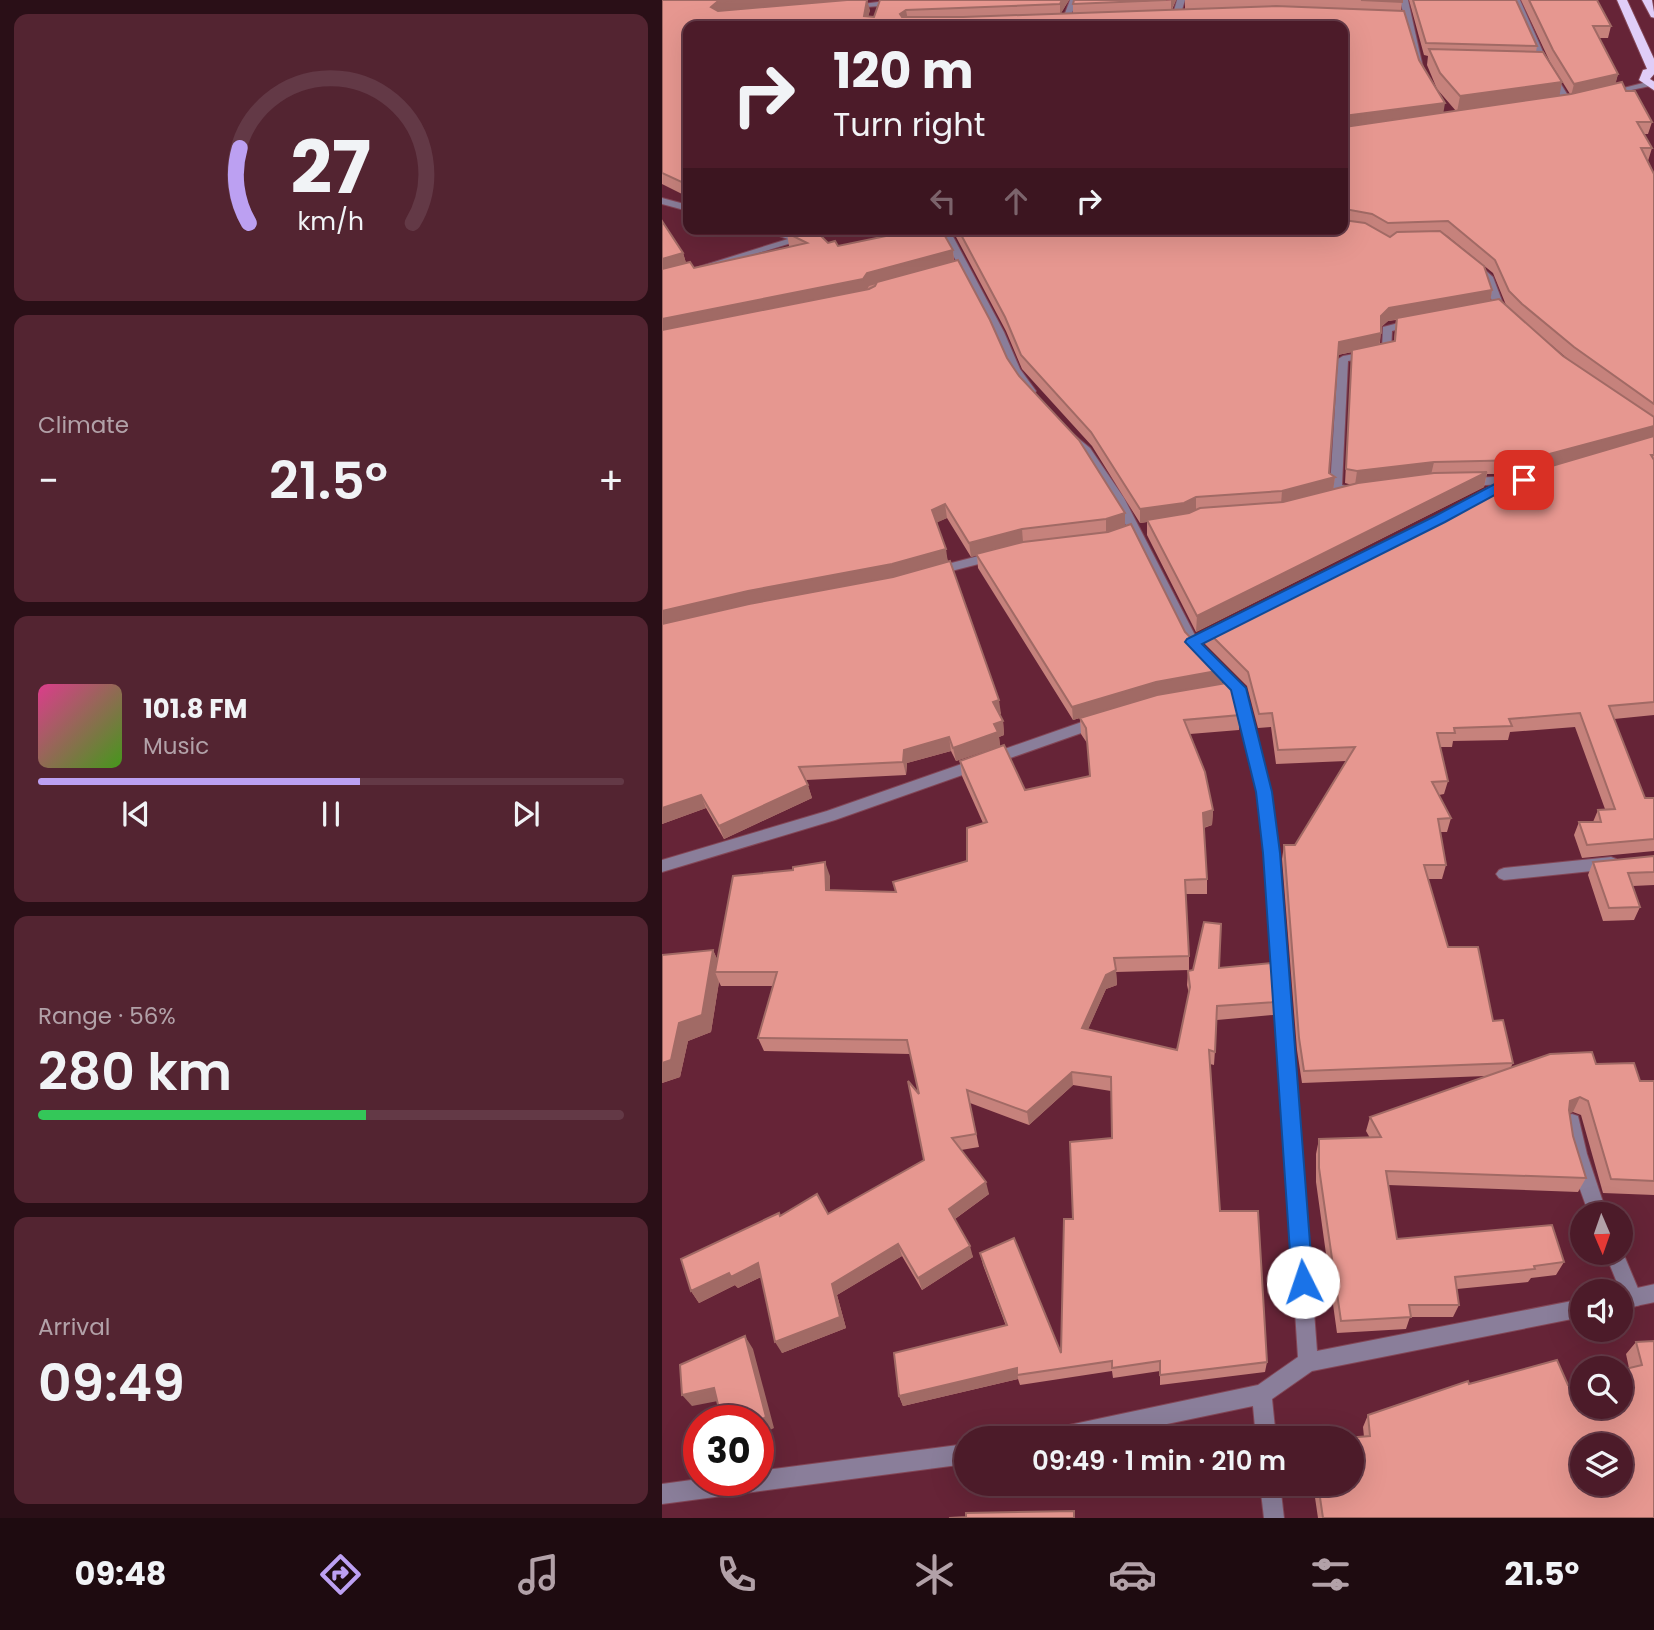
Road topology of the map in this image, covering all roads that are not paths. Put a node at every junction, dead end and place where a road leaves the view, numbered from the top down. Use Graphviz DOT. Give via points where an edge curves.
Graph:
graph roads {
  1 [pos="1074,0"];
  2 [pos="1181,0"];
  3 [pos="1404,0"];
  4 [pos="1516,0"];
  5 [pos="1622,0"];
  6 [pos="1647,0"];
  7 [pos="878,2"];
  8 [pos="839,7"];
  9 [pos="875,15"];
  10 [pos="1654,15"];
  11 [pos="1189,16"];
  12 [pos="1162,17"];
  13 [pos="1176,17"];
  14 [pos="1396,18"];
  15 [pos="1409,18"];
  16 [pos="1066,19"];
  17 [pos="1079,19"];
  18 [pos="1052,20"];
  19 [pos="1418,60"];
  20 [pos="1432,60"];
  21 [pos="1530,63"];
  22 [pos="1544,63"];
  23 [pos="1654,70"];
  24 [pos="1426,82"];
  25 [pos="1651,86"];
  26 [pos="1595,96"];
  27 [pos="1581,99"];
  28 [pos="1568,102"];
  29 [pos="1556,104"];
  30 [pos="662,201"];
  31 [pos="683,207"];
  32 [pos="784,235"];
  33 [pos="812,235"];
  34 [pos="947,235"];
  35 [pos="798,239"];
  36 [pos="1469,261"];
  37 [pos="687,272"];
  38 [pos="1499,307"];
  39 [pos="1485,310"];
  40 [pos="1432,319"];
  41 [pos="1513,321"];
  42 [pos="1039,400"];
  43 [pos="1062,425"];
  44 [pos="1532,477"];
  45 [pos="1510,481"];
  46 [pos="1453,482"];
  47 [pos="1487,494"];
  48 [pos="1333,497"];
  49 [pos="1142,529"];
  50 [pos="1117,536"];
  51 [pos="1012,552"];
  52 [pos="921,576"];
  53 [pos="1111,717"];
  54 [pos="1623,862"];
  55 [pos="662,866"];
  56 [pos="1504,874"];
  57 [pos="1572,1122"];
  58 [pos="1594,1202"];
  59 [pos="1654,1293"];
  60 [pos="1633,1298"];
  61 [pos="1570,1309"];
  62 [pos="1308,1362"];
  63 [pos="1262,1394"];
  64 [pos="1111,1426"];
  65 [pos="1265,1426"];
  66 [pos="954,1456"];
  67 [pos="662,1494"];
  68 [pos="1271,1496"];
  69 [pos="1274,1518"];
  1 -- 16 [label="street"];
  2 -- 13 [label="street"];
  3 -- 15 [label="street"];
  4 -- 22 [label="street"];
  5 -- 23 [label="highway"];
  6 -- 10 [label="highway"];
  7 -- 8 [label="street"];
  7 -- 9 [label="street"];
  11 -- 13 [label="street"];
  12 -- 13 [label="street"];
  14 -- 15 [label="street"];
  15 -- 19 [label="street"];
  16 -- 17 [label="street"];
  16 -- 18 [label="street"];
  19 -- 20 [label="street"];
  19 -- 24 [label="street"];
  21 -- 22 [label="street"];
  22 -- 28 [label="street"];
  23 -- 25 [label="highway" via="1644,76"];
  25 -- 26 [label="street"];
  27 -- 28 [label="street"];
  28 -- 29 [label="street"];
  30 -- 31 [label="street"];
  32 -- 35 [label="street"];
  33 -- 35 [label="street"];
  34 -- 42 [label="street" via="1015,370"];
  35 -- 37 [label="street"];
  36 -- 38 [label="street" via="1488,276"];
  38 -- 39 [label="street"];
  38 -- 41 [label="street"];
  40 -- 48 [label="street" via="1387,329 1387,351 1343,359 1336,487 1361,491"];
  43 -- 49 [label="street" via="1086,450"];
  44 -- 45 [label="street"];
  45 -- 46 [label="street"];
  45 -- 47 [label="street"];
  49 -- 50 [label="street"];
  49 -- 62 [label="street" via="1198,639 1232,690 1264,792"];
  51 -- 52 [label="street"];
  53 -- 55 [label="street" via="830,816"];
  54 -- 56 [label="street"];
  57 -- 58 [label="street"];
  59 -- 60 [label="street"];
  61 -- 62 [label="street"];
  62 -- 63 [label="street"];
  63 -- 64 [label="street"];
  63 -- 65 [label="street"];
  66 -- 67 [label="street"];
  68 -- 69 [label="street"];
}
